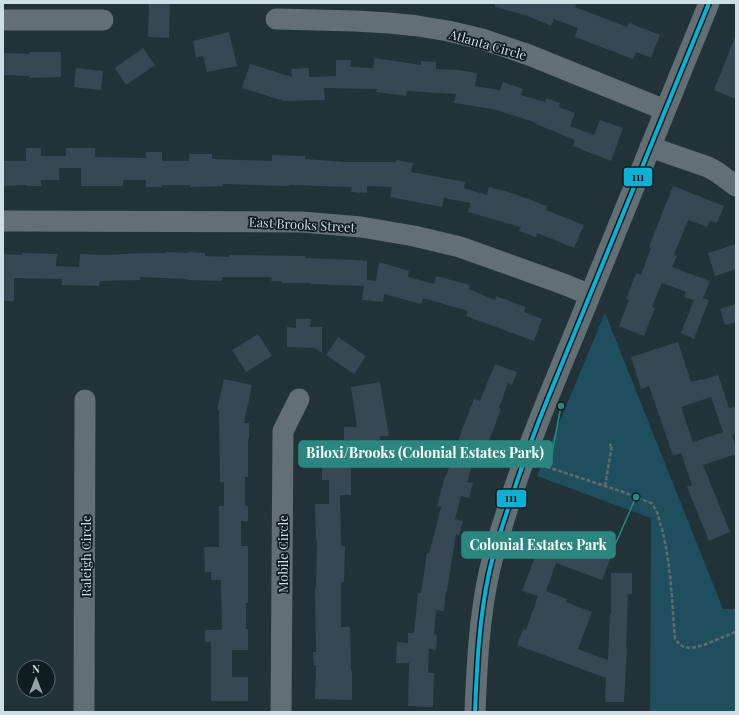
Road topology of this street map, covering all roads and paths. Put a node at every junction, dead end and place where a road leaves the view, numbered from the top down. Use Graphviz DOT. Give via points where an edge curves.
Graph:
graph roads {
  1 [pos="709,3"];
  2 [pos="276,19"];
  3 [pos="3,20"];
  4 [pos="102,20"];
  5 [pos="665,110"];
  6 [pos="650,147"];
  7 [pos="736,186"];
  8 [pos="3,221"];
  9 [pos="590,295"];
  10 [pos="300,399"];
  11 [pos="85,400"];
  12 [pos="609,445"];
  13 [pos="540,465"];
  14 [pos="605,486"];
  15 [pos="736,632"];
  16 [pos="84,712"];
  17 [pos="282,712"];
  18 [pos="475,712"];
  1 -- 5 [label="street"];
  2 -- 5 [label="street, Atlanta Circle" via="389,23 482,39"];
  3 -- 4 [label="street"];
  5 -- 6 [label="street"];
  6 -- 7 [label="street" via="708,167"];
  6 -- 9 [label="street"];
  8 -- 9 [label="street, East Brooks Street" via="302,222 361,227 460,247"];
  9 -- 18 [label="street" via="528,450 489,573 478,646"];
  10 -- 17 [label="street, Mobile Circle" via="283,431"];
  11 -- 16 [label="street, Raleigh Circle"];
  12 -- 14 [label="path" via="612,445"];
  13 -- 14 [label="path"];
  14 -- 15 [label="path" via="654,506 667,548 675,639 679,644 693,648"];
}
